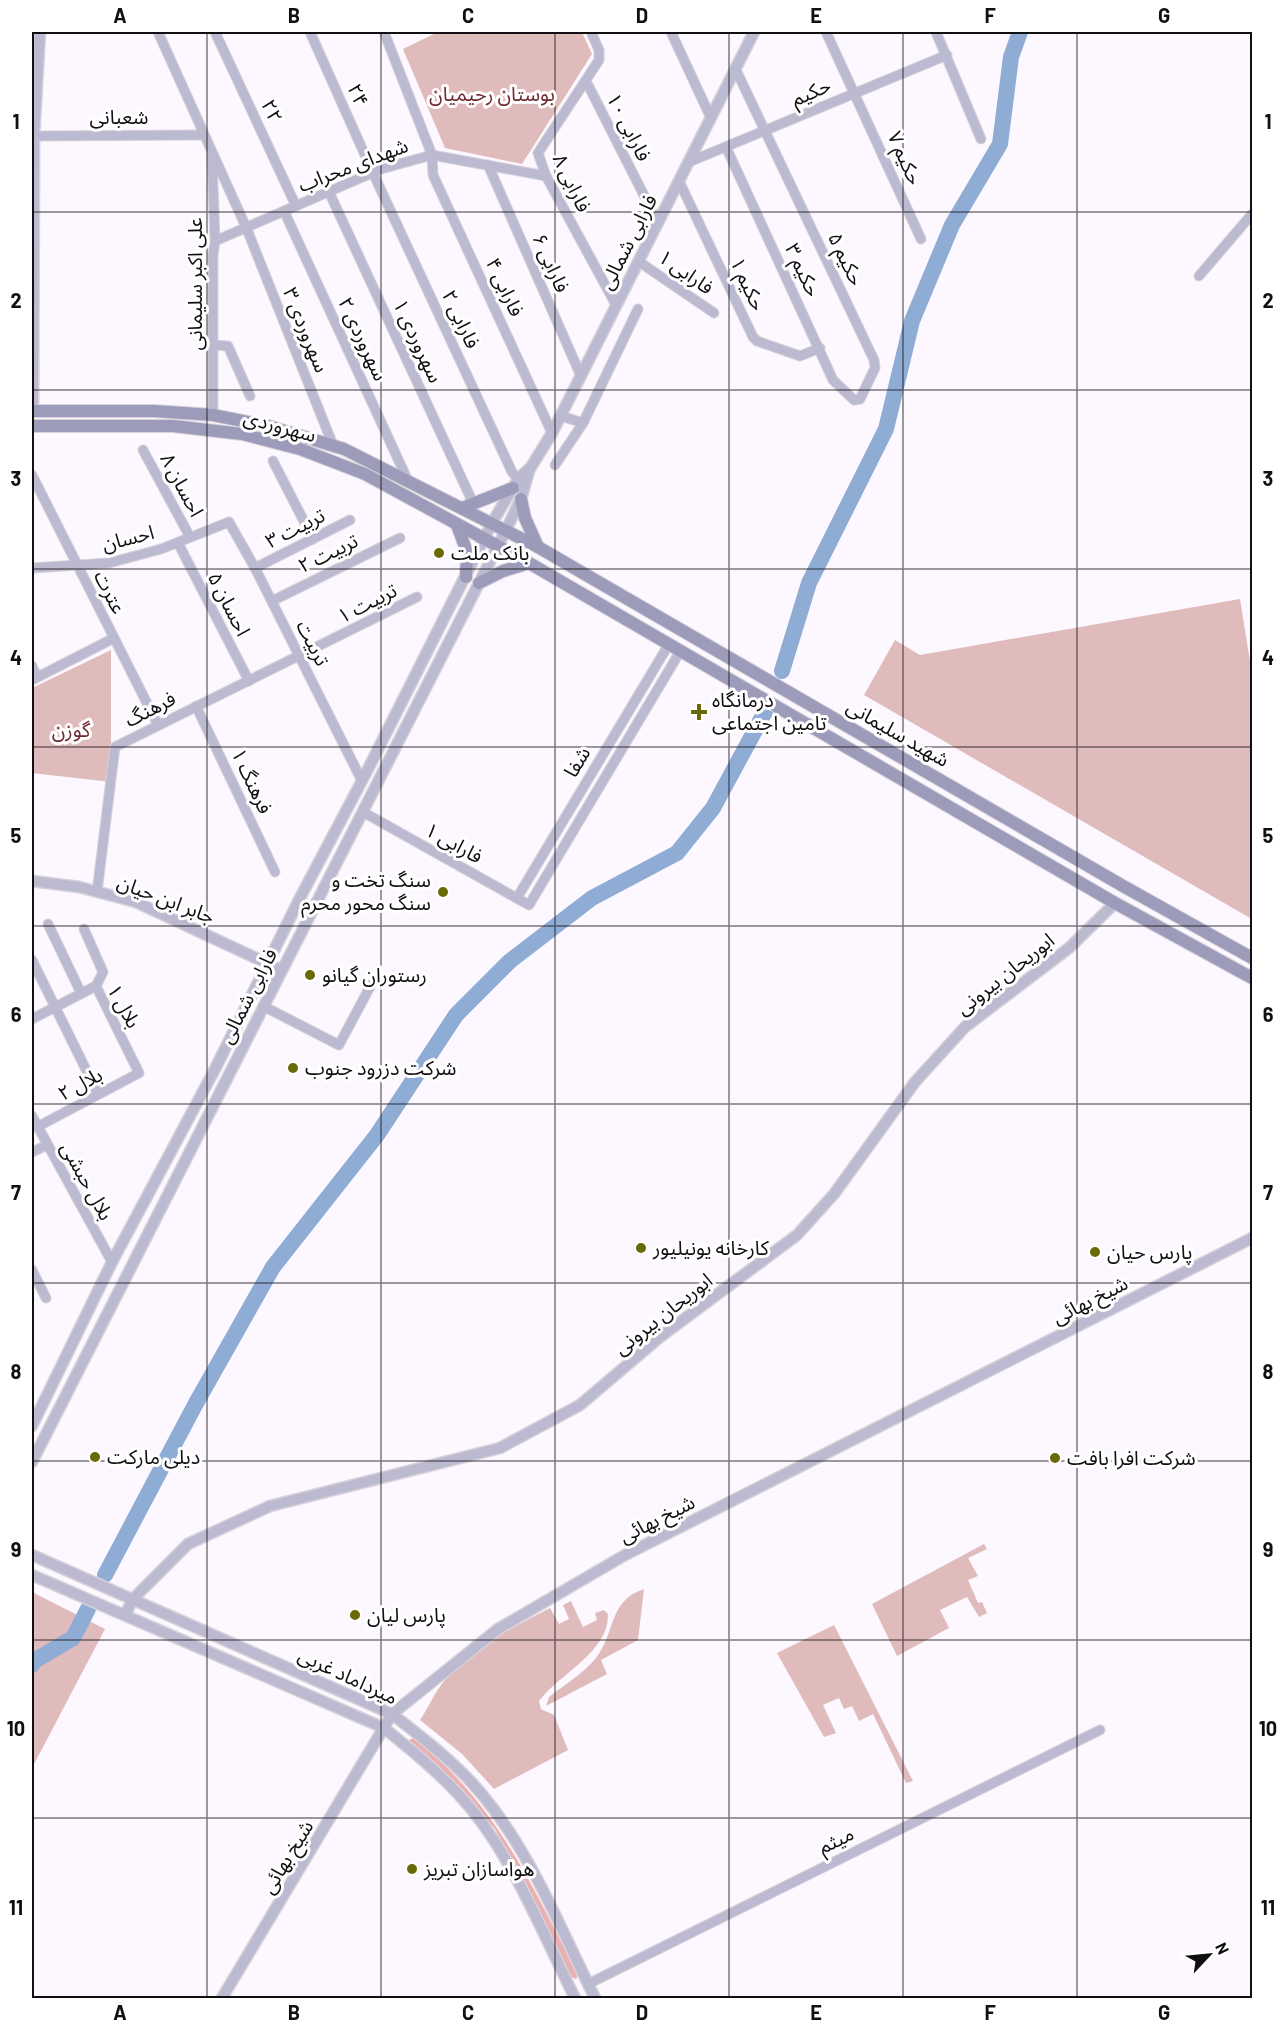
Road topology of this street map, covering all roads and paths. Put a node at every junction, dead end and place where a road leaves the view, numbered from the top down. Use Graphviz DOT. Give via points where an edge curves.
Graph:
graph roads {
  1 [pos="40,32"];
  2 [pos="158,32"];
  3 [pos="215,32"];
  4 [pos="310,32"];
  5 [pos="384,32"];
  6 [pos="591,32"];
  7 [pos="671,32"];
  8 [pos="826,32"];
  9 [pos="936,32"];
  10 [pos="751,33"];
  11 [pos="946,55"];
  12 [pos="735,68"];
  13 [pos="586,81"];
  14 [pos="856,93"];
  15 [pos="710,116"];
  16 [pos="765,132"];
  17 [pos="203,135"];
  18 [pos="34,136"];
  19 [pos="981,139"];
  20 [pos="726,147"];
  21 [pos="211,152"];
  22 [pos="432,155"];
  23 [pos="689,162"];
  24 [pos="488,165"];
  25 [pos="373,173"];
  26 [pos="546,176"];
  27 [pos="679,181"];
  28 [pos="329,192"];
  29 [pos="296,206"];
  30 [pos="284,211"];
  31 [pos="1252,214"];
  32 [pos="657,221"];
  33 [pos="246,227"];
  34 [pos="921,239"];
  35 [pos="215,241"];
  36 [pos="638,261"];
  37 [pos="1199,276"];
  38 [pos="616,305"];
  39 [pos="638,309"];
  40 [pos="714,313"];
  41 [pos="213,345"];
  42 [pos="820,348"];
  43 [pos="581,376"];
  44 [pos="250,396"];
  45 [pos="857,401"];
  46 [pos="32,411"];
  47 [pos="213,416"];
  48 [pos="561,416"];
  49 [pos="583,423"];
  50 [pos="32,426"];
  51 [pos="552,433"];
  52 [pos="333,446"];
  53 [pos="143,450"];
  54 [pos="273,461"];
  55 [pos="555,465"];
  56 [pos="531,467"];
  57 [pos="32,475"];
  58 [pos="410,483"];
  59 [pos="516,483"];
  60 [pos="521,499"];
  61 [pos="474,505"];
  62 [pos="462,508"];
  63 [pos="350,520"];
  64 [pos="229,522"];
  65 [pos="492,523"];
  66 [pos="457,525"];
  67 [pos="506,530"];
  68 [pos="190,537"];
  69 [pos="400,538"];
  70 [pos="313,539"];
  71 [pos="484,539"];
  72 [pos="178,543"];
  73 [pos="498,547"];
  74 [pos="538,547"];
  75 [pos="529,564"];
  76 [pos="76,566"];
  77 [pos="32,568"];
  78 [pos="255,568"];
  79 [pos="464,581"];
  80 [pos="476,589"];
  81 [pos="417,597"];
  82 [pos="272,601"];
  83 [pos="114,638"];
  84 [pos="669,644"];
  85 [pos="681,650"];
  86 [pos="300,657"];
  87 [pos="658,661"];
  88 [pos="32,666"];
  89 [pos="670,668"];
  90 [pos="34,679"];
  91 [pos="249,681"];
  92 [pos="196,706"];
  93 [pos="158,725"];
  94 [pos="612,739"];
  95 [pos="624,745"];
  96 [pos="362,781"];
  97 [pos="363,812"];
  98 [pos="275,872"];
  99 [pos="32,881"];
  100 [pos="97,892"];
  101 [pos="517,898"];
  102 [pos="1115,903"];
  103 [pos="529,905"];
  104 [pos="48,924"];
  105 [pos="84,929"];
  106 [pos="1252,958"];
  107 [pos="32,960"];
  108 [pos="269,964"];
  109 [pos="282,970"];
  110 [pos="1252,978"];
  111 [pos="96,986"];
  112 [pos="371,986"];
  113 [pos="81,993"];
  114 [pos="263,1006"];
  115 [pos="54,1007"];
  116 [pos="32,1019"];
  117 [pos="139,1072"];
  118 [pos="98,1094"];
  119 [pos="32,1116"];
  120 [pos="37,1127"];
  121 [pos="47,1145"];
  122 [pos="32,1152"];
  123 [pos="1252,1238"];
  124 [pos="112,1262"];
  125 [pos="32,1270"];
  126 [pos="46,1298"];
  127 [pos="32,1426"];
  128 [pos="32,1462"];
  129 [pos="32,1555"];
  130 [pos="32,1575"];
  131 [pos="133,1599"];
  132 [pos="125,1615"];
  133 [pos="392,1714"];
  134 [pos="384,1728"];
  135 [pos="1101,1730"];
  136 [pos="588,1984"];
  137 [pos="222,1998"];
  138 [pos="575,1998"];
  139 [pos="596,1998"];
  1 -- 18 [label="street"];
  2 -- 17 [label="street, علی اکبر سلیمانی"];
  3 -- 29 [label="street, ۲۲"];
  4 -- 25 [label="street, ۲۴"];
  5 -- 22 [label="street, فارابی ۴"];
  6 -- 13 [label="street" via="600,55"];
  7 -- 15 [label="street"];
  8 -- 14 [label="street, حکیم ۷"];
  9 -- 11 [label="street"];
  10 -- 12 [label="street, فارابی شمالی"];
  11 -- 14 [label="street, حکیم"];
  11 -- 19 [label="street"];
  12 -- 15 [label="street, فارابی شمالی"];
  12 -- 16 [label="street, حکیم ۵"];
  13 -- 26 [label="street, فارابی ۸" via="538,153"];
  13 -- 32 [label="street, فارابی ۱۰"];
  14 -- 16 [label="street, حکیم"];
  14 -- 34 [label="street, حکیم ۷"];
  15 -- 23 [label="street, فارابی شمالی"];
  16 -- 20 [label="street, حکیم"];
  16 -- 45 [label="street, حکیم ۵" via="874,360 875,368"];
  17 -- 18 [label="street, شعبانی"];
  17 -- 21 [label="street, علی اکبر سلیمانی"];
  18 -- 46 [label="street"];
  20 -- 23 [label="street, حکیم"];
  20 -- 42 [label="street, حکیم ۳"];
  21 -- 33 [label="street, علی اکبر سلیمانی"];
  21 -- 35 [label="street, علی اکبر سلیمانی"];
  22 -- 24 [label="street, شهدای محراب"];
  22 -- 25 [label="street, شهدای محراب"];
  22 -- 51 [label="street, فارابی ۴" via="433,175"];
  23 -- 27 [label="street, فارابی شمالی"];
  24 -- 26 [label="street, شهدای محراب"];
  24 -- 43 [label="street, فارابی ۶"];
  25 -- 28 [label="street, شهدای محراب"];
  25 -- 59 [label="street, فارابی ۲"];
  26 -- 38 [label="street, فارابی ۸"];
  27 -- 32 [label="street, فارابی شمالی"];
  27 -- 42 [label="street, حکیم ۱" via="753,337 800,356"];
  28 -- 29 [label="street, شهدای محراب"];
  28 -- 61 [label="street, سهروردی ۱"];
  29 -- 30 [label="street, شهدای محراب"];
  30 -- 33 [label="street, شهدای محراب"];
  30 -- 58 [label="street, سهروردی ۲"];
  31 -- 37 [label="street"];
  32 -- 36 [label="street, فارابی شمالی"];
  33 -- 35 [label="street, شهدای محراب"];
  33 -- 52 [label="street, سهروردی ۳"];
  35 -- 41 [label="street, علی اکبر سلیمانی"];
  36 -- 38 [label="street, فارابی شمالی"];
  36 -- 40 [label="street, فارابی ۱"];
  38 -- 43 [label="street, فارابی شمالی"];
  39 -- 49 [label="street"];
  41 -- 44 [label="street" via="228,346"];
  41 -- 47 [label="street, علی اکبر سلیمانی"];
  42 -- 45 [label="street, حکیم ۳" via="833,380"];
  43 -- 48 [label="street, فارابی شمالی"];
  46 -- 47 [label="main road, سهروردی" via="154,411"];
  47 -- 52 [label="main road, سهروردی" via="268,426"];
  48 -- 49 [label="street"];
  48 -- 51 [label="street, فارابی شمالی"];
  49 -- 55 [label="street"];
  50 -- 66 [label="main road, سهروردی" via="173,426 242,434 300,449 365,474"];
  51 -- 56 [label="street, فارابی شمالی"];
  52 -- 58 [label="main road, سهروردی"];
  53 -- 68 [label="street, احسان ۸"];
  54 -- 70 [label="street"];
  56 -- 59 [label="street, فارابی شمالی"];
  56 -- 60 [label="street, فارابی شمالی"];
  57 -- 76 [label="street, عترت"];
  58 -- 62 [label="main road, سهروردی"];
  59 -- 61 [label="main road"];
  59 -- 65 [label="street, فارابی شمالی"];
  60 -- 67 [label="street, فارابی شمالی"];
  60 -- 74 [label="main road"];
  61 -- 62 [label="main road"];
  62 -- 65 [label="main road, سهروردی"];
  63 -- 70 [label="street, تربیت ۳"];
  64 -- 68 [label="street, احسان"];
  64 -- 78 [label="street, تربیت"];
  65 -- 67 [label="main road, شهید سلیمانی"];
  65 -- 71 [label="street, فارابی شمالی"];
  66 -- 71 [label="main road, سهروردی"];
  66 -- 79 [label="main road" via="467,552"];
  67 -- 73 [label="street, فارابی شمالی"];
  67 -- 74 [label="main road, شهید سلیمانی"];
  68 -- 72 [label="street, احسان"];
  69 -- 82 [label="street, تربیت ۲"];
  70 -- 78 [label="street, تربیت ۳"];
  71 -- 73 [label="main road, سهروردی"];
  71 -- 79 [label="street, فارابی شمالی"];
  72 -- 76 [label="street, احسان" via="109,563"];
  72 -- 91 [label="street, احسان ۵"];
  73 -- 75 [label="main road, شهید سلیمانی"];
  73 -- 80 [label="street, فارابی شمالی"];
  74 -- 106 [label="main road, شهید سلیمانی"];
  75 -- 80 [label="main road" via="503,571"];
  75 -- 84 [label="main road, شهید سلیمانی"];
  76 -- 77 [label="street, احسان"];
  76 -- 83 [label="street, عترت"];
  78 -- 82 [label="street, تربیت"];
  79 -- 80 [label="street"];
  79 -- 96 [label="street, فارابی شمالی"];
  80 -- 97 [label="street, فارابی شمالی"];
  81 -- 86 [label="street, تربیت ۱"];
  82 -- 86 [label="street, تربیت"];
  83 -- 90 [label="street"];
  83 -- 93 [label="street, عترت"];
  84 -- 85 [label="main road, شهید سلیمانی"];
  84 -- 87 [label="street, شفا"];
  85 -- 89 [label="street, شفا"];
  85 -- 102 [label="main road, شهید سلیمانی"];
  86 -- 91 [label="street, فرهنگ"];
  86 -- 96 [label="street, تربیت"];
  87 -- 89 [label="street"];
  87 -- 94 [label="street, شفا"];
  88 -- 90 [label="street"];
  89 -- 95 [label="street, شفا"];
  91 -- 92 [label="street, فرهنگ"];
  92 -- 93 [label="street, فرهنگ"];
  92 -- 98 [label="street, فرهنگ ۱"];
  93 -- 100 [label="street, فرهنگ" via="115,747"];
  94 -- 95 [label="street"];
  94 -- 101 [label="street, شفا"];
  95 -- 103 [label="street, شفا"];
  96 -- 108 [label="street, فارابی شمالی"];
  97 -- 101 [label="street, فارابی ۱"];
  97 -- 109 [label="street, فارابی شمالی"];
  99 -- 100 [label="street, جابر ابن حیان"];
  100 -- 108 [label="street, جابر ابن حیان" via="136,902"];
  101 -- 103 [label="street, فارابی ۱"];
  102 -- 110 [label="main road, شهید سلیمانی"];
  102 -- 131 [label="street, ابوریحان بیرونی" via="1069,948 965,1027 915,1082 834,1194 797,1235 660,1337 580,1405 500,1448 270,1506 188,1544"];
  104 -- 113 [label="street"];
  105 -- 111 [label="street" via="103,972"];
  107 -- 115 [label="street"];
  108 -- 109 [label="street, جابر ابن حیان"];
  108 -- 124 [label="street, فارابی شمالی"];
  109 -- 114 [label="street, فارابی شمالی"];
  111 -- 113 [label="street, بلال ۱"];
  111 -- 117 [label="street, بلال ۱"];
  112 -- 114 [label="street" via="339,1045"];
  113 -- 115 [label="street, بلال ۱"];
  114 -- 128 [label="street, فارابی شمالی"];
  115 -- 116 [label="street, بلال ۱"];
  115 -- 118 [label="street"];
  117 -- 118 [label="street, بلال ۲"];
  118 -- 120 [label="street, بلال ۲"];
  119 -- 120 [label="street, بلال حبشی"];
  120 -- 121 [label="street, بلال حبشی"];
  121 -- 122 [label="street"];
  121 -- 124 [label="street, بلال حبشی"];
  123 -- 133 [label="street, شیخ بهائی" via="625,1555 498,1629"];
  124 -- 127 [label="street, فارابی شمالی"];
  125 -- 126 [label="street"];
  129 -- 131 [label="street, میرداماد غربی"];
  130 -- 132 [label="street, میرداماد غربی"];
  131 -- 132 [label="street, ابوریحان بیرونی"];
  131 -- 133 [label="street, میرداماد غربی"];
  132 -- 134 [label="street, میرداماد غربی"];
  133 -- 134 [label="street, شیخ بهائی"];
  133 -- 136 [label="street, میرداماد غربی" via="473,1784 501,1820"];
  134 -- 137 [label="street, شیخ بهائی"];
  134 -- 138 [label="street, میرداماد غربی" via="461,1796 487,1830"];
  135 -- 136 [label="street, میثم"];
  136 -- 139 [label="street, میرداماد غربی"];
}
